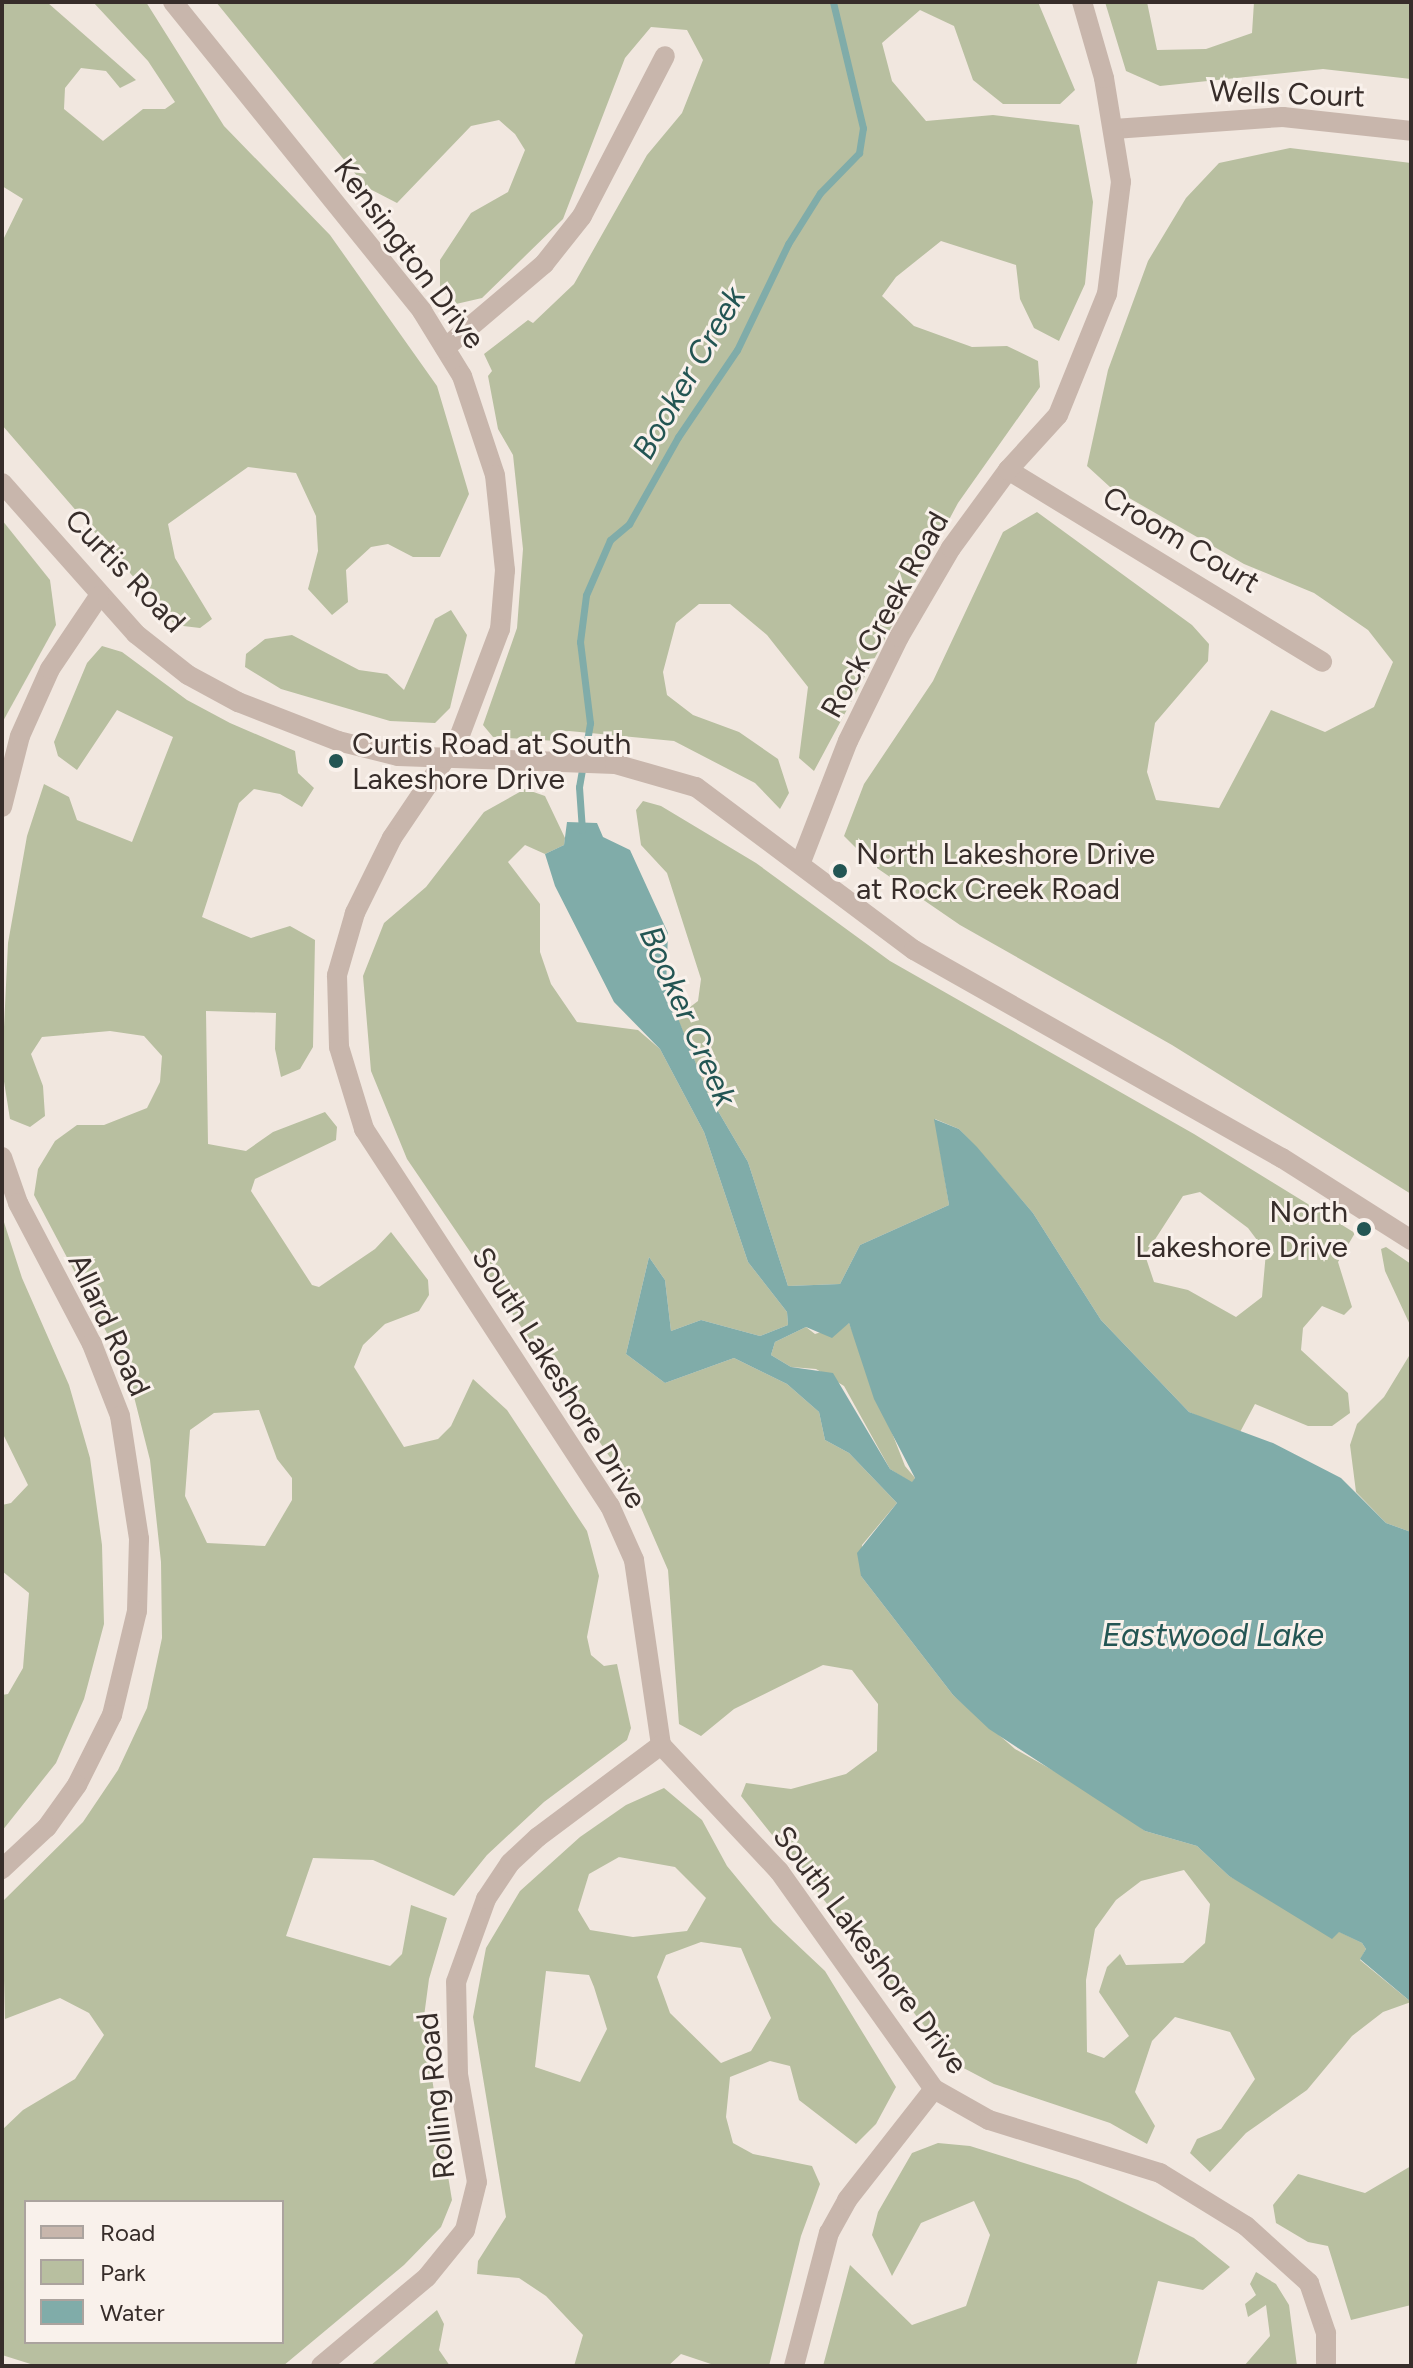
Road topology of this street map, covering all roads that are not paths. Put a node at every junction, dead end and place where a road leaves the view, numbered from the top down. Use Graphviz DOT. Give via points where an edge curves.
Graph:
graph roads {
  1 [pos="173,2"];
  2 [pos="1082,2"];
  3 [pos="665,56"];
  4 [pos="1114,129"];
  5 [pos="1411,131"];
  6 [pos="445,348"];
  7 [pos="1008,470"];
  8 [pos="2,483"];
  9 [pos="99,596"];
  10 [pos="1322,662"];
  11 [pos="443,761"];
  12 [pos="2,807"];
  13 [pos="801,862"];
  14 [pos="2,1157"];
  15 [pos="1411,1240"];
  16 [pos="661,1745"];
  17 [pos="2,1869"];
  18 [pos="934,2089"];
  19 [pos="321,2366"];
  20 [pos="794,2366"];
  21 [pos="1326,2366"];
  1 -- 6 [label="street, Kensington Drive" via="422,311"];
  2 -- 4 [label="street, Rock Creek Road"];
  3 -- 6 [label="street" via="582,216 544,264"];
  4 -- 5 [label="street, Wells Court" via="1283,117"];
  4 -- 7 [label="street, Rock Creek Road" via="1121,182 1107,294 1058,415"];
  6 -- 11 [label="street, Kensington Drive" via="462,376 495,475 505,570 500,629 483,682"];
  7 -- 10 [label="street, Croom Court"];
  7 -- 13 [label="street, Rock Creek Road" via="951,548 899,637 848,741"];
  8 -- 9 [label="street, Curtis Road"];
  9 -- 11 [label="street, Curtis Road" via="188,675 238,702 338,741"];
  9 -- 12 [label="street" via="50,669 20,736"];
  11 -- 13 [label="street" via="615,764 696,787"];
  11 -- 16 [label="street, South Lakeshore Drive" via="392,838 355,913 337,975 339,1047 364,1129 610,1506 634,1560"];
  13 -- 15 [label="street" via="914,950 1282,1158"];
  14 -- 17 [label="street, Allard Road" via="18,1203 92,1344 120,1416 139,1539 137,1611 112,1715 77,1785 47,1827"];
  16 -- 18 [label="street, South Lakeshore Drive" via="779,1871"];
  16 -- 19 [label="street, Rolling Road" via="538,1837 510,1863 486,1899 456,1982 458,2074 477,2182 465,2230 427,2277"];
  18 -- 20 [label="street" via="847,2200 829,2233"];
  18 -- 21 [label="street, South Lakeshore Drive" via="989,2120 1160,2173 1246,2226 1309,2283 1326,2333"];
}
